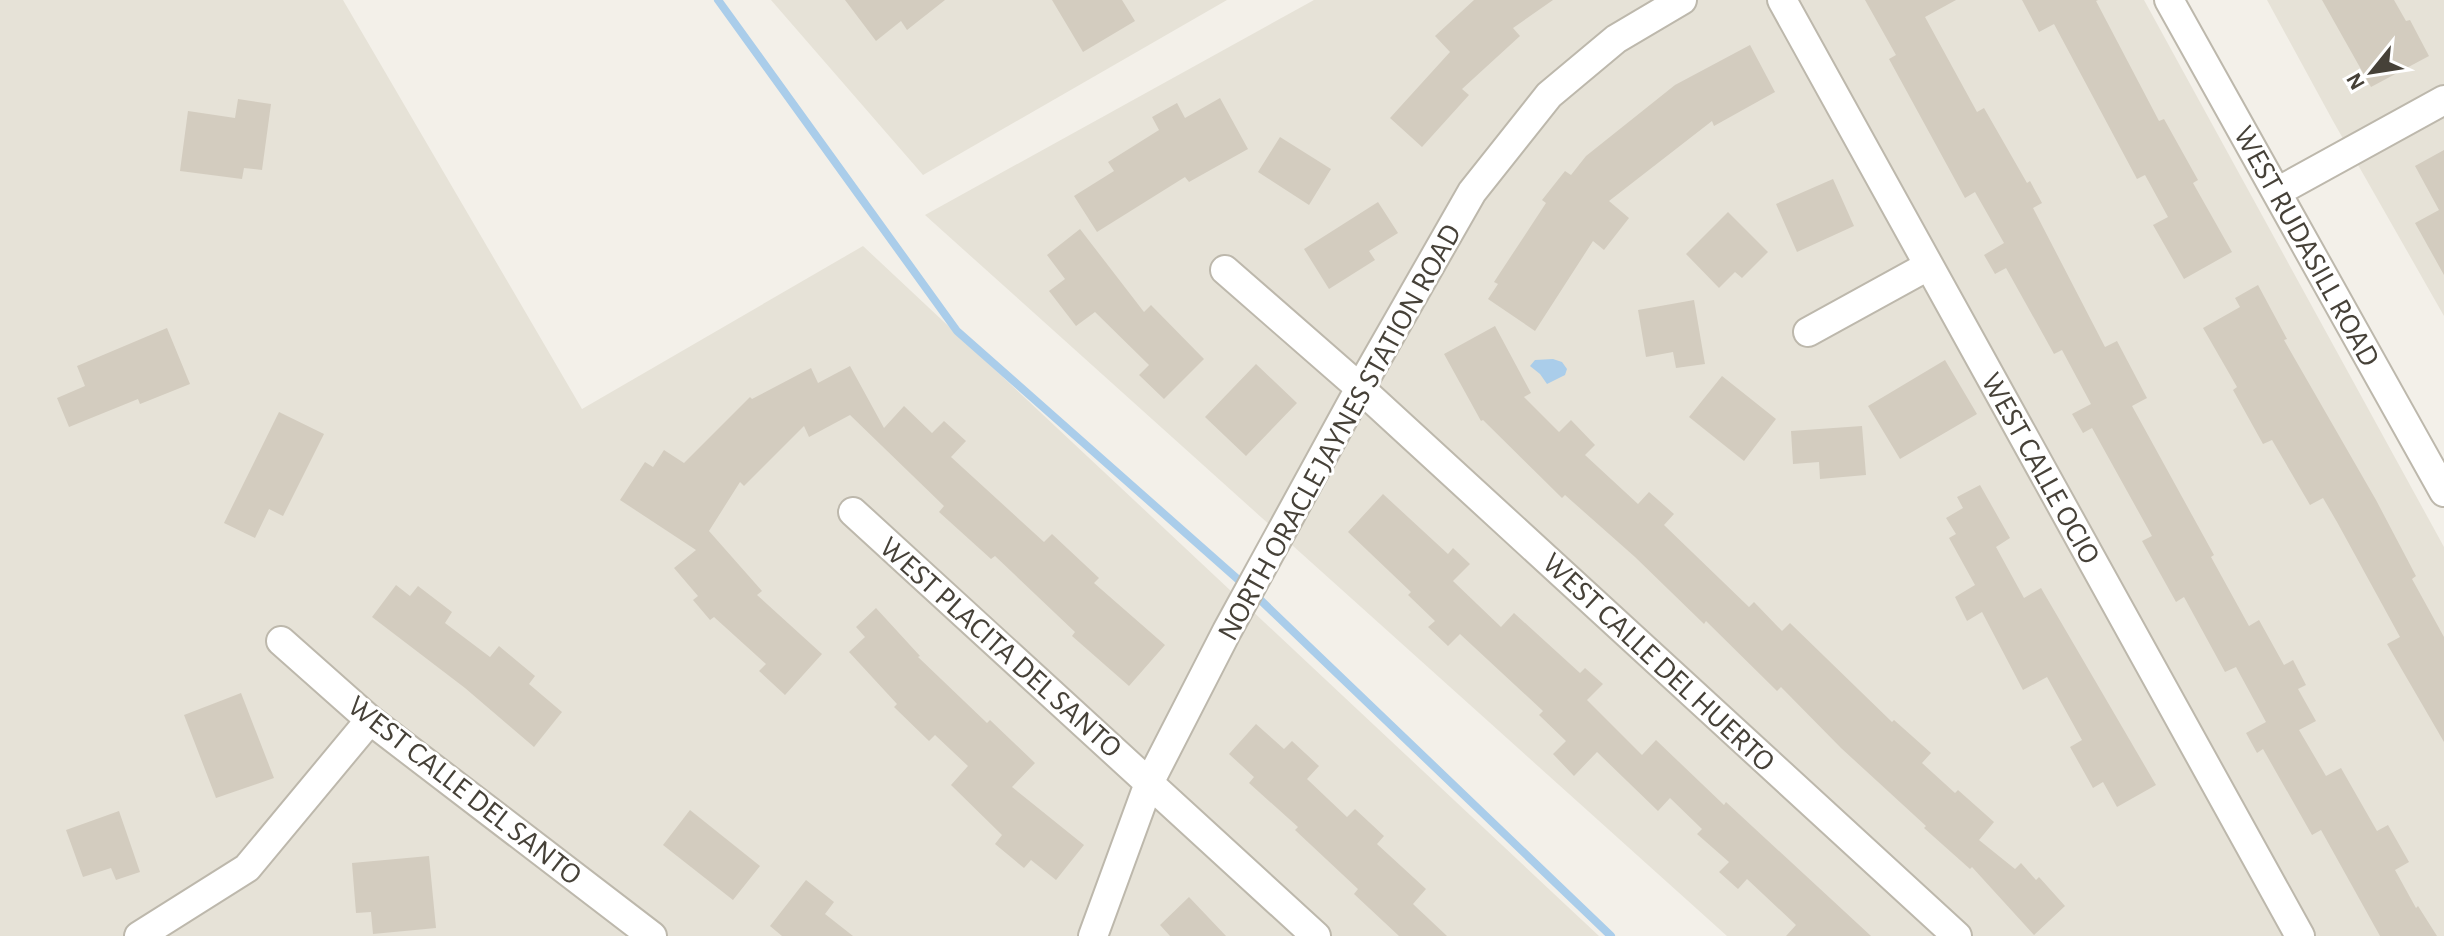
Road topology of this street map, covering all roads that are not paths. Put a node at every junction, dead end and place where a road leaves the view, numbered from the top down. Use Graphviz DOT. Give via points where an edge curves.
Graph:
graph roads {
  1 [pos="1682,0"];
  2 [pos="1782,0"];
  3 [pos="2169,0"];
  4 [pos="2444,100"];
  5 [pos="2277,192"];
  6 [pos="1928,266"];
  7 [pos="1225,270"];
  8 [pos="1808,332"];
  9 [pos="1360,388"];
  10 [pos="2444,492"];
  11 [pos="853,512"];
  12 [pos="281,641"];
  13 [pos="370,720"];
  14 [pos="1149,783"];
  15 [pos="139,936"];
  16 [pos="652,936"];
  17 [pos="1093,936"];
  18 [pos="1316,936"];
  19 [pos="1957,936"];
  20 [pos="2300,936"];
  1 -- 9 [label="street, NORTH ORACLE JAYNES STATION ROAD" via="1616,39 1549,95 1472,192"];
  2 -- 6 [label="street, WEST CALLE OCIO"];
  3 -- 5 [label="street, WEST RUDASILL ROAD"];
  4 -- 5 [label="street"];
  5 -- 10 [label="street, WEST RUDASILL ROAD"];
  6 -- 8 [label="street"];
  6 -- 20 [label="street, WEST CALLE OCIO"];
  7 -- 9 [label="street, WEST CALLE DEL HUERTO"];
  9 -- 14 [label="street, NORTH ORACLE JAYNES STATION ROAD"];
  9 -- 19 [label="street, WEST CALLE DEL HUERTO"];
  11 -- 14 [label="street, WEST PLACITA DEL SANTO"];
  12 -- 13 [label="street, WEST CALLE DEL SANTO"];
  13 -- 15 [label="street" via="247,868"];
  13 -- 16 [label="street, WEST CALLE DEL SANTO"];
  14 -- 17 [label="street, NORTH ORACLE JAYNES STATION ROAD"];
  14 -- 18 [label="street, WEST PLACITA DEL SANTO"];
}
